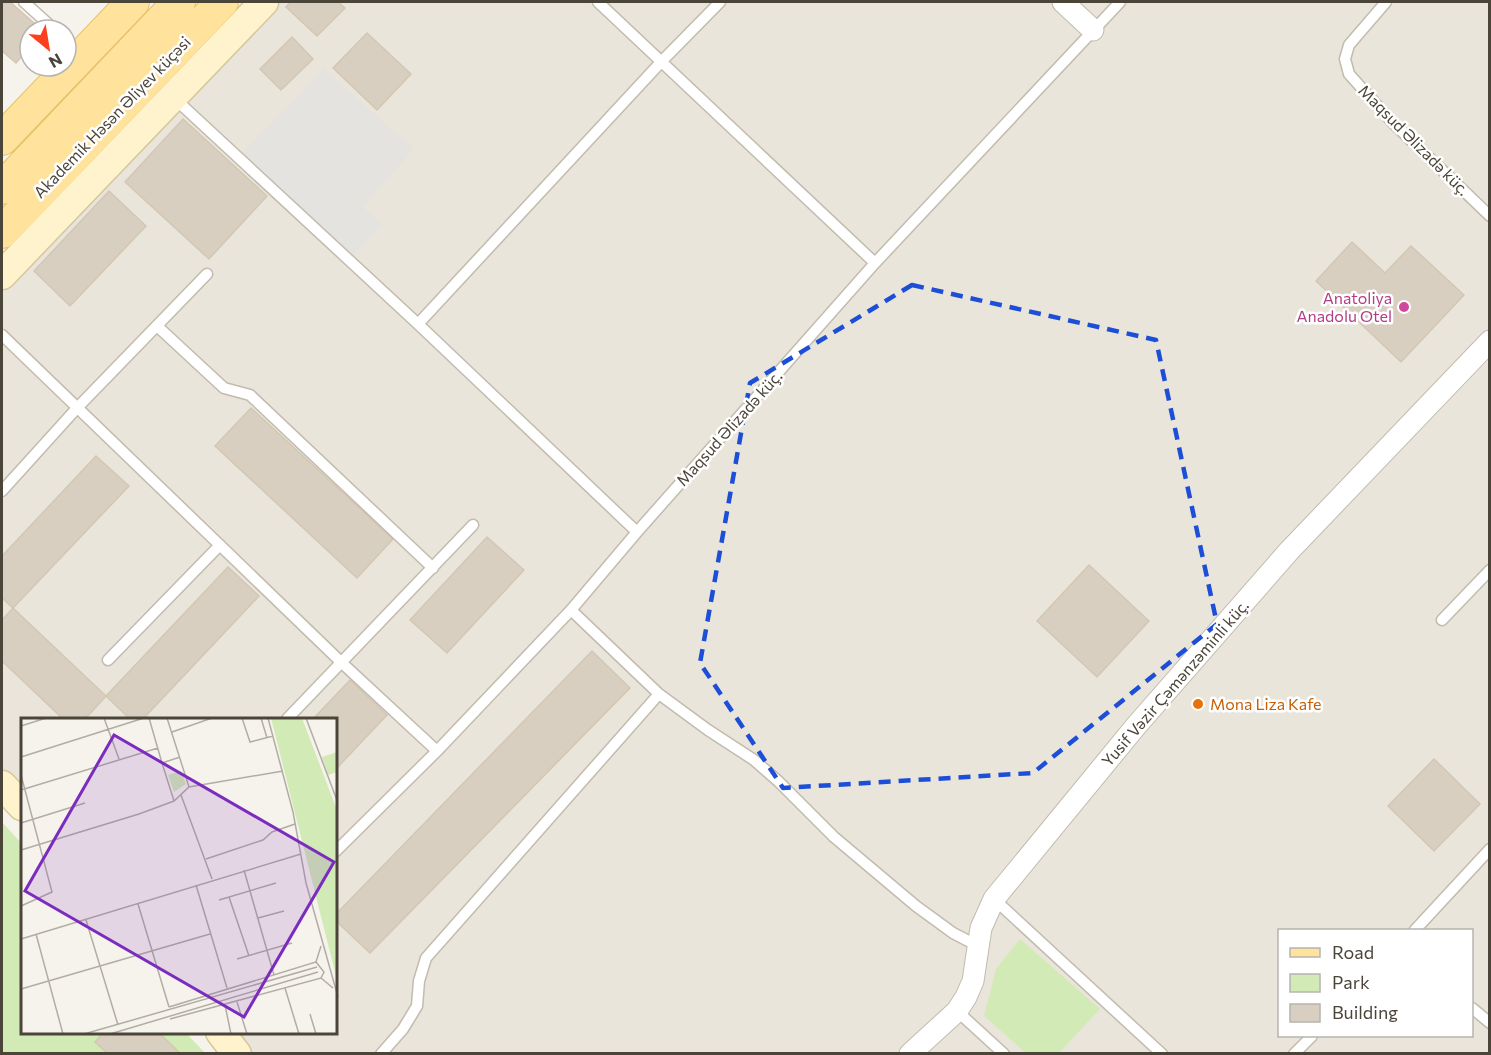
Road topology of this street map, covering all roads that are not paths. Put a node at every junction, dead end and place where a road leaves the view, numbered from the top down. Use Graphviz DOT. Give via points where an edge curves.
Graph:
graph roads {
  1 [pos="24,2"];
  2 [pos="130,2"];
  3 [pos="179,2"];
  4 [pos="222,2"];
  5 [pos="264,2"];
  6 [pos="598,2"];
  7 [pos="720,2"];
  8 [pos="1063,2"];
  9 [pos="1120,2"];
  10 [pos="1386,2"];
  11 [pos="42,18"];
  12 [pos="1093,30"];
  13 [pos="78,44"];
  14 [pos="662,61"];
  15 [pos="50,78"];
  16 [pos="173,97"];
  17 [pos="2,139"];
  18 [pos="2,188"];
  19 [pos="1490,216"];
  20 [pos="2,232"];
  21 [pos="875,263"];
  22 [pos="207,274"];
  23 [pos="2,275"];
  24 [pos="418,324"];
  25 [pos="156,326"];
  26 [pos="2,335"];
  27 [pos="1490,341"];
  28 [pos="77,408"];
  29 [pos="2,491"];
  30 [pos="473,525"];
  31 [pos="637,532"];
  32 [pos="220,545"];
  33 [pos="433,568"];
  34 [pos="1490,570"];
  35 [pos="571,610"];
  36 [pos="1442,620"];
  37 [pos="108,660"];
  38 [pos="342,663"];
  39 [pos="659,694"];
  40 [pos="288,718"];
  41 [pos="437,751"];
  42 [pos="2,785"];
  43 [pos="21,805"];
  44 [pos="338,849"];
  45 [pos="1490,849"];
  46 [pos="994,899"];
  47 [pos="1416,929"];
  48 [pos="978,946"];
  49 [pos="1473,1009"];
  50 [pos="957,1011"];
  51 [pos="1490,1023"];
  52 [pos="222,1034"];
  53 [pos="1310,1037"];
  54 [pos="237,1053"];
  55 [pos="381,1053"];
  56 [pos="910,1053"];
  57 [pos="1004,1053"];
  58 [pos="1162,1053"];
  59 [pos="1294,1053"];
  1 -- 11 [label="lane"];
  2 -- 13 [label="main road"];
  3 -- 18 [label="main road, Akademik Həsən Əliyev küçəsi"];
  4 -- 20 [label="main road, Akademik Həsən Əliyev küçəsi"];
  5 -- 16 [label="main road"];
  6 -- 14 [label="lane"];
  7 -- 14 [label="lane"];
  8 -- 12 [label="street"];
  9 -- 12 [label="lane, Maqsud Əlizadə küç."];
  10 -- 19 [label="lane, Maqsud Əlizadə küç." via="1349,45 1345,59 1349,74 1392,122"];
  12 -- 21 [label="lane, Maqsud Əlizadə küç."];
  14 -- 21 [label="lane"];
  14 -- 24 [label="lane"];
  15 -- 17 [label="main road"];
  16 -- 23 [label="main road"];
  16 -- 24 [label="lane"];
  21 -- 31 [label="lane, Maqsud Əlizadə küç."];
  22 -- 25 [label="lane"];
  24 -- 31 [label="lane"];
  25 -- 28 [label="lane"];
  25 -- 33 [label="lane" via="224,388 250,395"];
  26 -- 28 [label="lane"];
  27 -- 46 [label="street, Yusif Vəzir Çəmənzəminli küç." via="1288,552 1136,726"];
  28 -- 29 [label="lane"];
  28 -- 32 [label="lane"];
  30 -- 33 [label="lane"];
  31 -- 35 [label="lane, Maqsud Əlizadə küç."];
  32 -- 37 [label="lane"];
  32 -- 38 [label="lane"];
  33 -- 38 [label="lane"];
  34 -- 36 [label="lane"];
  35 -- 39 [label="lane"];
  35 -- 41 [label="lane, Maqsud Əlizadə küç."];
  38 -- 40 [label="lane"];
  38 -- 41 [label="lane"];
  39 -- 48 [label="lane" via="754,760 834,837 916,906"];
  39 -- 55 [label="lane" via="426,958 417,1006 404,1029"];
  41 -- 44 [label="lane, Maqsud Əlizadə küç."];
  42 -- 43 [label="main road"];
  45 -- 47 [label="lane"];
  46 -- 48 [label="street, Yusif Vəzir Çəmənzəminli küç."];
  46 -- 58 [label="lane"];
  48 -- 50 [label="street, Yusif Vəzir Çəmənzəminli küç." via="973,981"];
  49 -- 51 [label="lane"];
  50 -- 56 [label="street, Yusif Vəzir Çəmənzəminli küç."];
  50 -- 57 [label="lane"];
  52 -- 54 [label="main road"];
  53 -- 59 [label="lane"];
}
